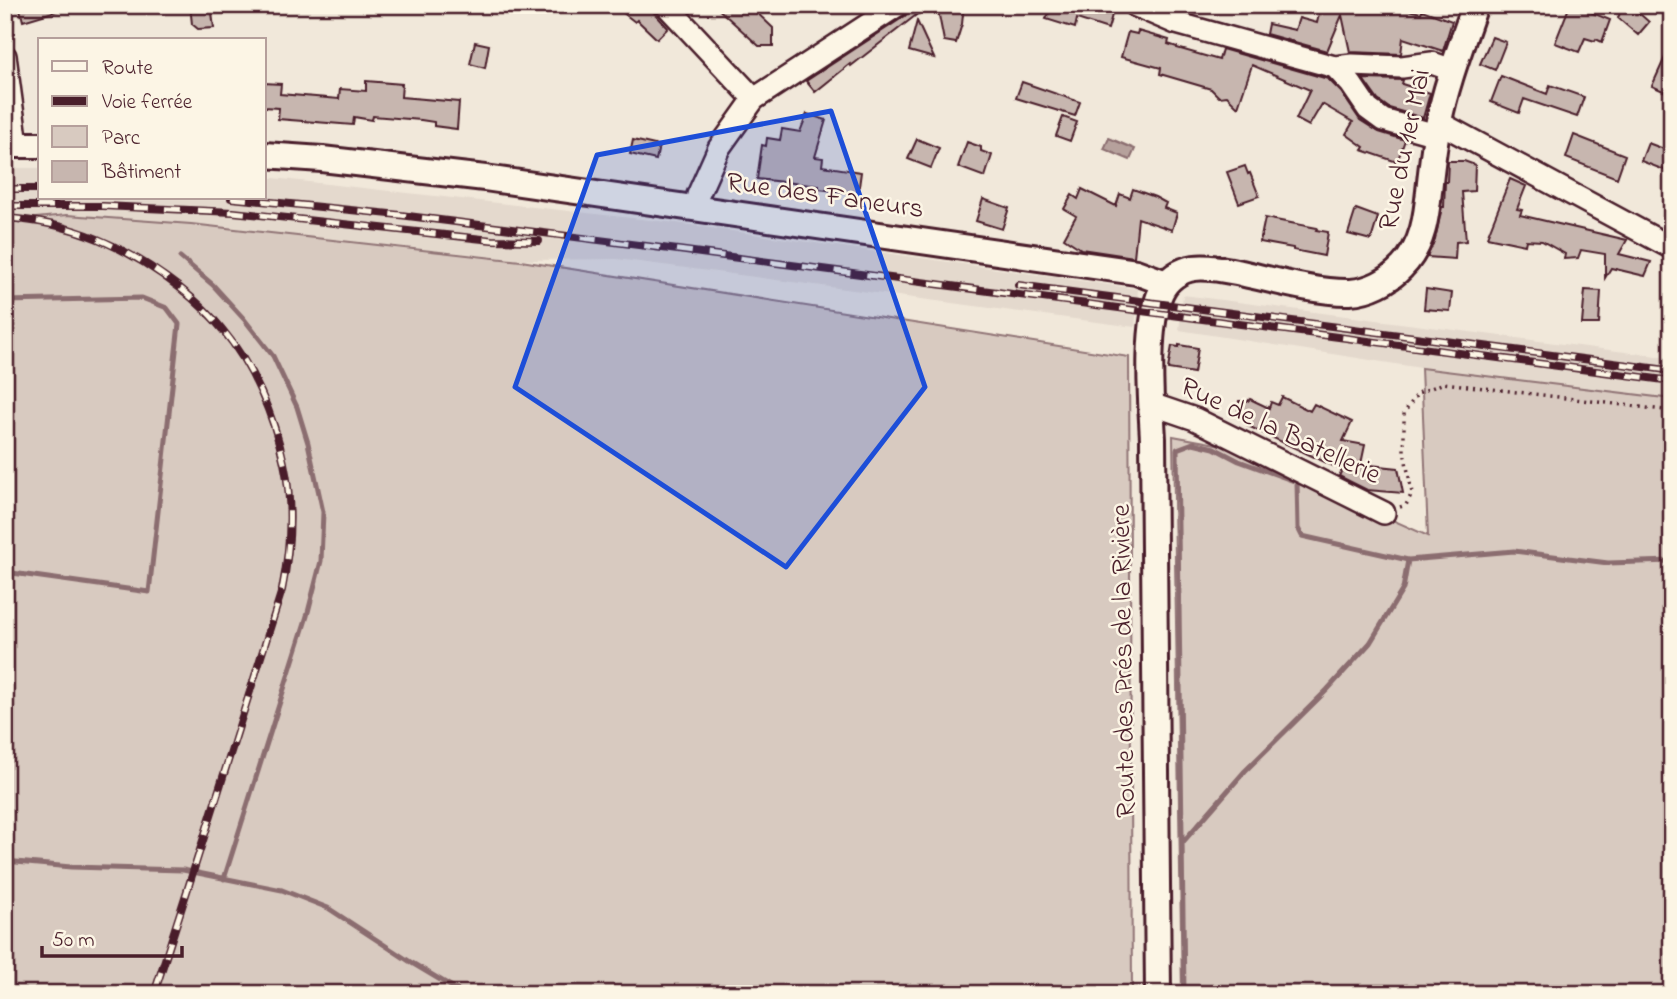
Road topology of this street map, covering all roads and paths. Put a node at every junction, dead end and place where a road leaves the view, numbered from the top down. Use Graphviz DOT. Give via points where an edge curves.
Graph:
graph roads {
  1 [pos="666,5"];
  2 [pos="898,5"];
  3 [pos="1135,5"];
  4 [pos="1475,5"];
  5 [pos="5,56"];
  6 [pos="1335,67"];
  7 [pos="1452,70"];
  8 [pos="754,99"];
  9 [pos="1437,128"];
  10 [pos="21,145"];
  11 [pos="266,155"];
  12 [pos="695,208"];
  13 [pos="1672,248"];
  14 [pos="1166,283"];
  15 [pos="1151,404"];
  16 [pos="1672,411"];
  17 [pos="1384,513"];
  18 [pos="1158,994"];
  1 -- 8 [label="street"];
  2 -- 8 [label="street"];
  3 -- 6 [label="street" via="1176,23"];
  4 -- 7 [label="street, Rue du 1er Mai"];
  5 -- 10 [label="street"];
  6 -- 7 [label="street" via="1432,63"];
  6 -- 9 [label="street" via="1368,109 1383,120"];
  7 -- 9 [label="street, Rue du 1er Mai"];
  8 -- 12 [label="street" via="719,148"];
  9 -- 13 [label="street"];
  9 -- 14 [label="street, Rue du 1er Mai" via="1422,233 1416,248 1392,276 1352,292 1196,267"];
  11 -- 12 [label="street, Rue des Faneurs" via="485,178"];
  12 -- 14 [label="street, Rue des Faneurs" via="1136,272"];
  14 -- 15 [label="street, Route des Prés de la Rivière" via="1153,328"];
  15 -- 17 [label="street, Rue de la Batellerie" via="1195,419"];
  15 -- 18 [label="street, Route des Prés de la Rivière"];
  16 -- 17 [label="path" via="1444,383 1418,393 1404,413 1404,452 1412,493 1406,505"];
}
